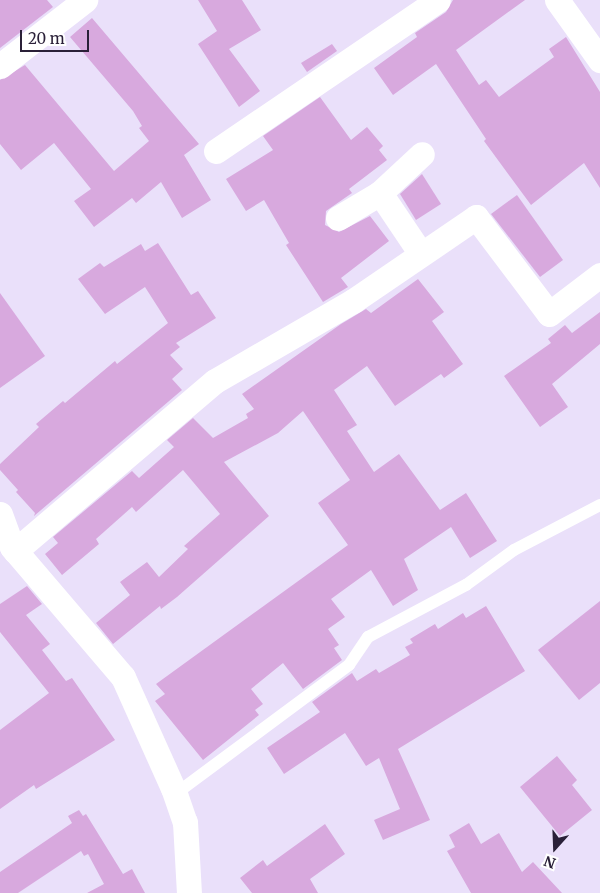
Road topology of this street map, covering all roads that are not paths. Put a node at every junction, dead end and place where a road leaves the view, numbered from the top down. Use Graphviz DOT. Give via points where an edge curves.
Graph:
graph roads {
  1 [pos="85,0"];
  2 [pos="438,0"];
  3 [pos="557,0"];
  4 [pos="596,45"];
  5 [pos="0,66"];
  6 [pos="216,151"];
  7 [pos="422,154"];
  8 [pos="380,193"];
  9 [pos="338,218"];
  10 [pos="421,254"];
  11 [pos="600,275"];
  12 [pos="600,505"];
  13 [pos="0,514"];
  14 [pos="15,551"];
  15 [pos="174,795"];
  16 [pos="189,893"];
  1 -- 5 [label="street"];
  2 -- 6 [label="street"];
  3 -- 4 [label="street"];
  7 -- 8 [label="street"];
  8 -- 9 [label="street"];
  8 -- 10 [label="street"];
  10 -- 11 [label="street" via="476,217 549,314"];
  10 -- 14 [label="street" via="353,301 215,381"];
  12 -- 15 [label="lane" via="514,550 466,585 368,636 349,664"];
  13 -- 14 [label="street"];
  14 -- 15 [label="street" via="123,677"];
  15 -- 16 [label="street" via="185,822"];
}
